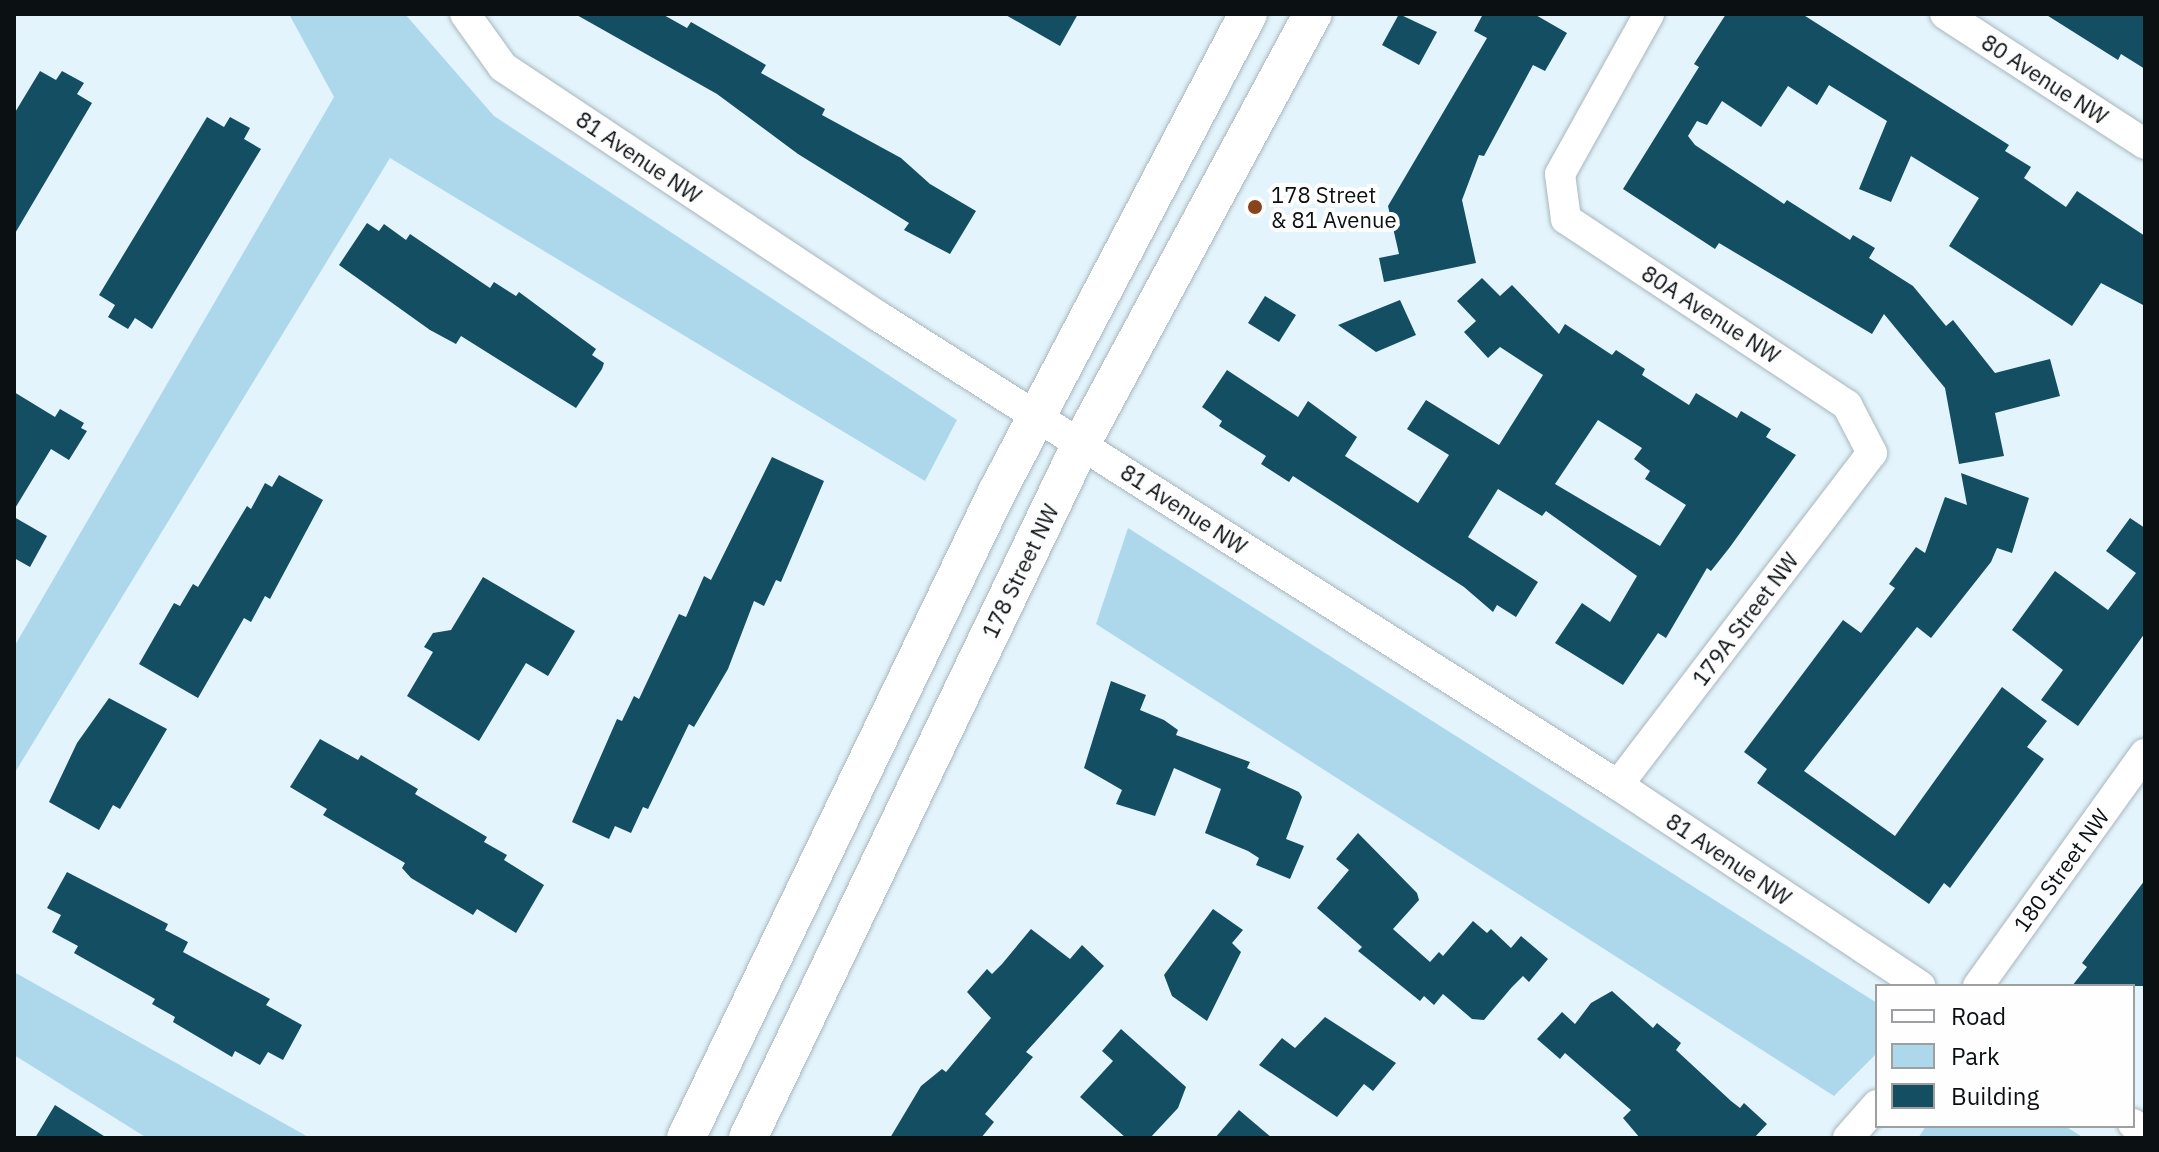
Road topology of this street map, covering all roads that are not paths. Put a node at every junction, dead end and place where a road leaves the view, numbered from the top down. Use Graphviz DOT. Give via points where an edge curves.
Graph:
graph roads {
  1 [pos="465,14"];
  2 [pos="1248,14"];
  3 [pos="1313,14"];
  4 [pos="1649,14"];
  5 [pos="1945,14"];
  6 [pos="2145,144"];
  7 [pos="1037,415"];
  8 [pos="1081,444"];
  9 [pos="1872,453"];
  10 [pos="2145,754"];
  11 [pos="1618,785"];
  12 [pos="1917,984"];
  13 [pos="1979,984"];
  14 [pos="1875,1107"];
  15 [pos="686,1138"];
  16 [pos="748,1138"];
  17 [pos="1848,1138"];
  1 -- 7 [label="street, 81 Avenue NW" via="503,67"];
  2 -- 7 [label="main road"];
  3 -- 8 [label="main road, 178 Street NW"];
  4 -- 9 [label="street, 80A Avenue NW" via="1560,174 1566,219 1847,405"];
  5 -- 6 [label="street, 80 Avenue NW"];
  7 -- 8 [label="street, 81 Avenue NW"];
  7 -- 15 [label="main road" via="797,900"];
  8 -- 11 [label="street, 81 Avenue NW"];
  8 -- 16 [label="main road, 178 Street NW"];
  9 -- 11 [label="street, 179A Street NW"];
  10 -- 13 [label="street, 180 Street NW"];
  11 -- 12 [label="street, 81 Avenue NW"];
  14 -- 17 [label="street"];
}
